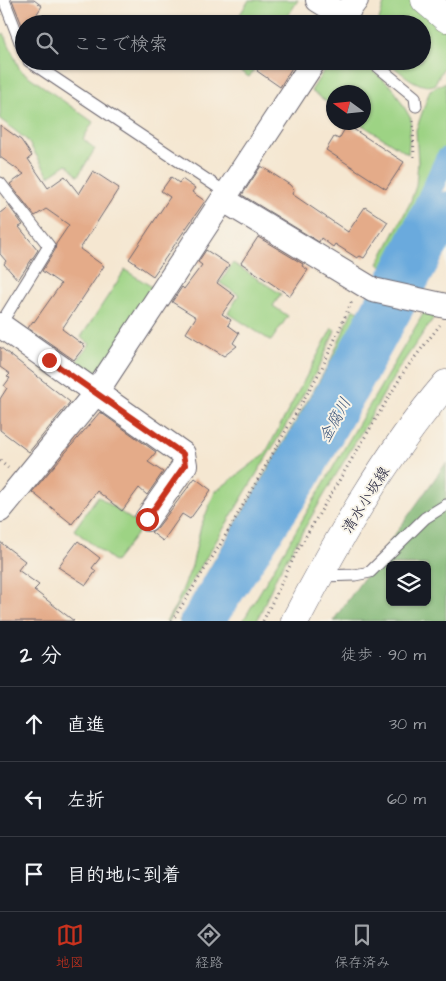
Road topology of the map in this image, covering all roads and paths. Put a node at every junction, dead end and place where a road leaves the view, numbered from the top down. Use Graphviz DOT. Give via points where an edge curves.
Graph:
graph roads {
  1 [pos="4,0"];
  2 [pos="318,0"];
  3 [pos="425,0"];
  4 [pos="346,13"];
  5 [pos="446,18"];
  6 [pos="15,29"];
  7 [pos="42,70"];
  8 [pos="308,70"];
  9 [pos="382,70"];
  10 [pos="416,106"];
  11 [pos="414,160"];
  12 [pos="0,183"];
  13 [pos="226,197"];
  14 [pos="367,286"];
  15 [pos="446,306"];
  16 [pos="446,317"];
  17 [pos="0,325"];
  18 [pos="446,384"];
  19 [pos="96,394"];
  20 [pos="446,505"];
  21 [pos="0,510"];
  22 [pos="147,519"];
  23 [pos="319,576"];
  24 [pos="172,621"];
  25 [pos="263,621"];
  26 [pos="295,621"];
  1 -- 6 [label="lane"];
  2 -- 4 [label="street"];
  3 -- 5 [label="main road"];
  7 -- 13 [label="lane"];
  8 -- 13 [label="street"];
  9 -- 10 [label="lane" via="415,96"];
  10 -- 11 [label="path"];
  12 -- 17 [label="lane" via="48,246"];
  13 -- 14 [label="street"];
  13 -- 19 [label="street"];
  14 -- 15 [label="street"];
  14 -- 24 [label="path" via="220,545"];
  16 -- 25 [label="path" via="405,370 297,551"];
  17 -- 19 [label="street"];
  18 -- 23 [label="main road, 清水小坂線" via="388,463"];
  19 -- 21 [label="street"];
  19 -- 22 [label="street" via="183,454 185,465"];
  20 -- 23 [label="lane" via="425,518 370,572"];
  23 -- 26 [label="main road, 清水小坂線"];
}
